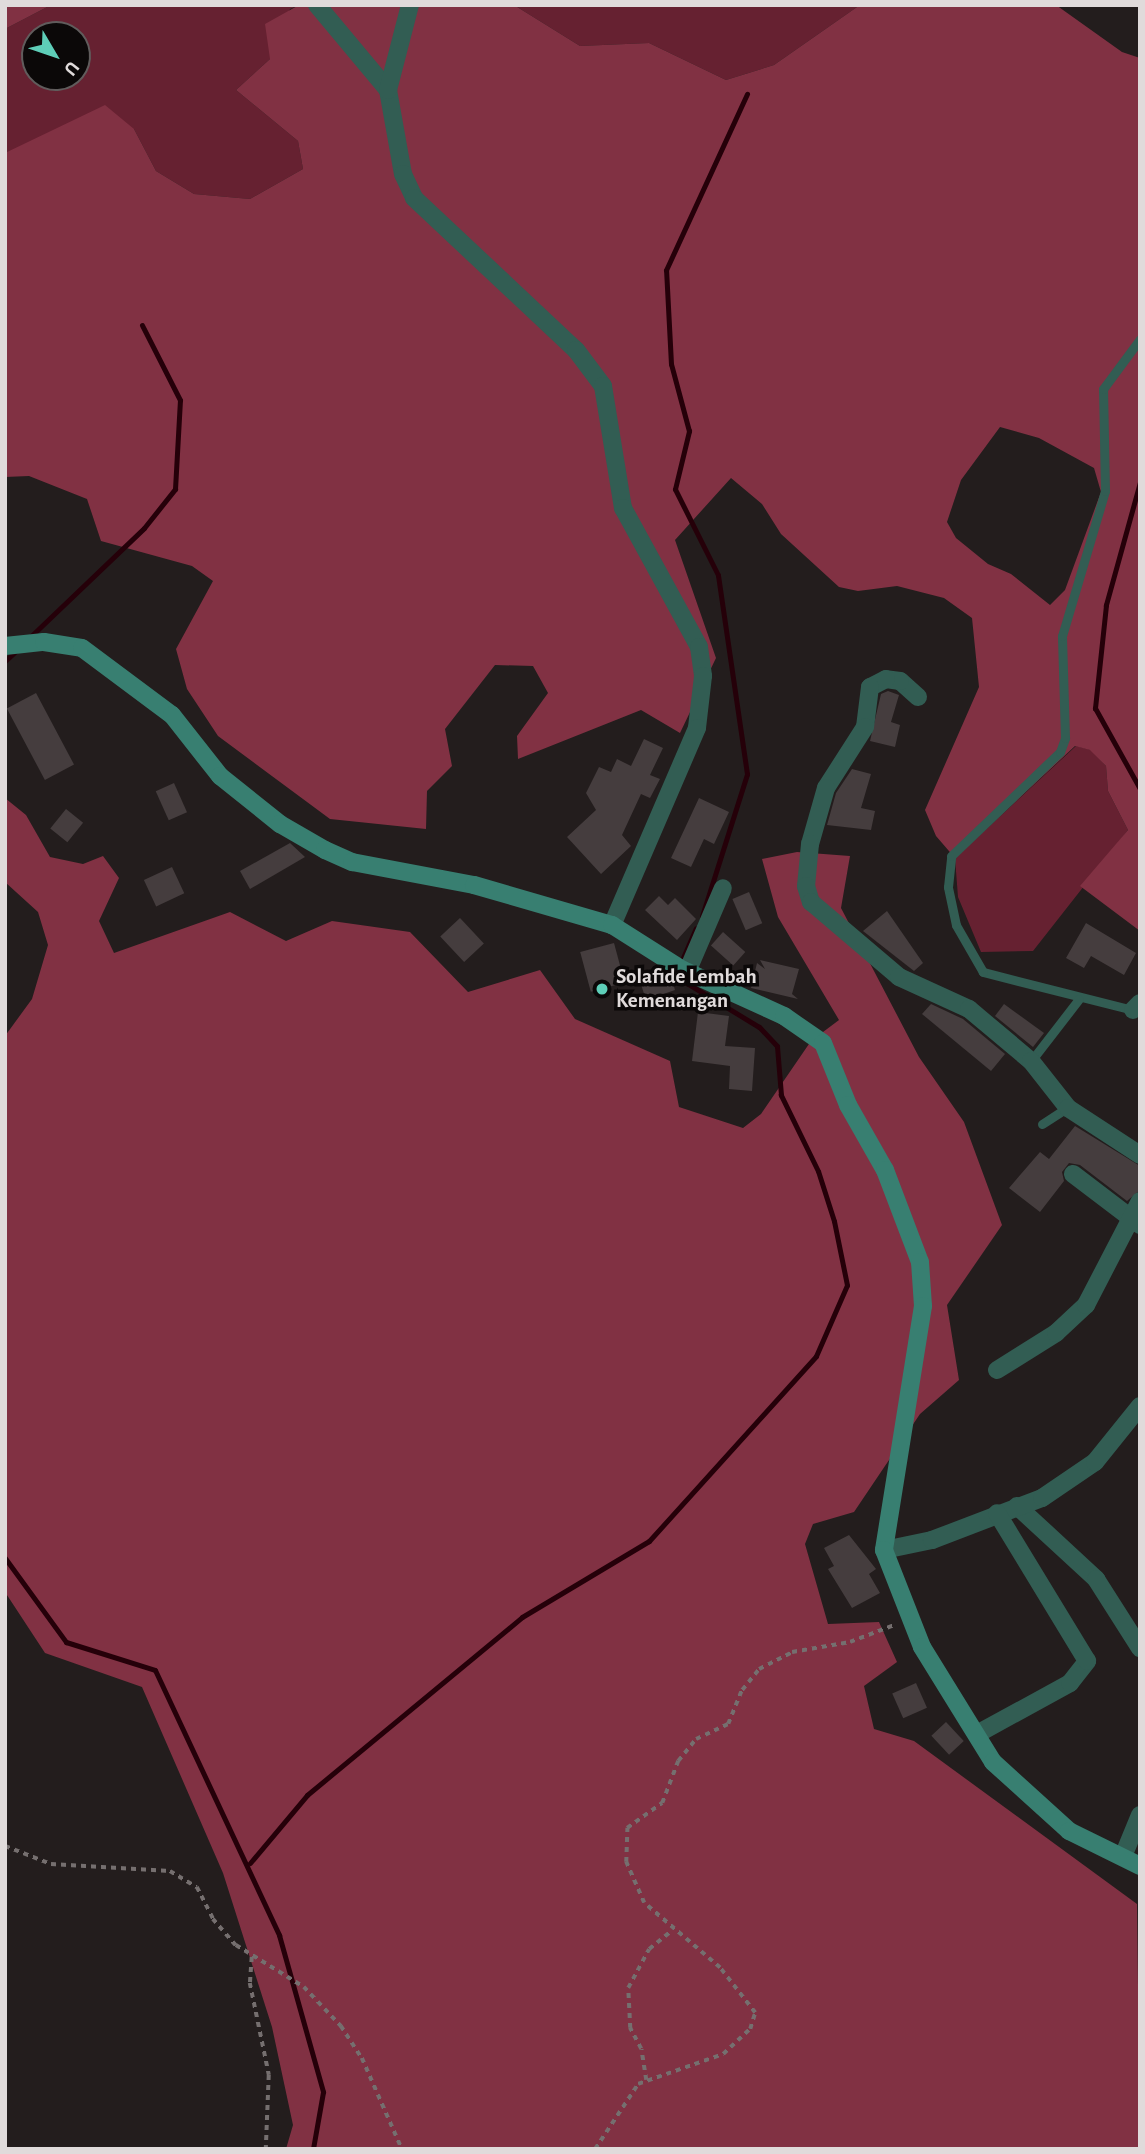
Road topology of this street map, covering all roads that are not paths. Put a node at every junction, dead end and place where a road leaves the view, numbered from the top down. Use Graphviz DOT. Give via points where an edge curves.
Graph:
graph roads {
  1 [pos="317,5"];
  2 [pos="410,5"];
  3 [pos="388,90"];
  4 [pos="1140,339"];
  5 [pos="8,644"];
  6 [pos="918,697"];
  7 [pos="723,888"];
  8 [pos="612,925"];
  9 [pos="681,969"];
  10 [pos="1079,999"];
  11 [pos="1137,1006"];
  12 [pos="1031,1060"];
  13 [pos="1068,1107"];
  14 [pos="1042,1124"];
  15 [pos="1140,1155"];
  16 [pos="1073,1174"];
  17 [pos="1140,1201"];
  18 [pos="1135,1221"];
  19 [pos="997,1370"];
  20 [pos="1136,1419"];
  21 [pos="1017,1506"];
  22 [pos="997,1513"];
  23 [pos="884,1550"];
  24 [pos="1140,1647"];
  25 [pos="977,1734"];
  26 [pos="1140,1815"];
  27 [pos="1124,1854"];
  28 [pos="1140,1866"];
  1 -- 3 [label="street"];
  2 -- 3 [label="street"];
  3 -- 8 [label="street" via="403,174 414,198 576,350 603,386 623,508 699,647 703,676 697,728"];
  4 -- 10 [label="lane" via="1103,389 1105,491 1062,636 1063,745 1051,763 951,856 948,887 956,925 983,972"];
  5 -- 8 [label="street" via="44,642 82,648 172,715 220,776 279,824 325,850 361,865 474,885"];
  6 -- 12 [label="street" via="900,681 886,679 870,687 865,727 826,788 810,844 808,894 826,916 899,977 969,1009"];
  7 -- 9 [label="street"];
  8 -- 9 [label="street"];
  9 -- 23 [label="street" via="784,1016 823,1043 909,1227 920,1262 923,1306"];
  10 -- 11 [label="lane"];
  10 -- 12 [label="lane"];
  12 -- 13 [label="street"];
  13 -- 14 [label="lane"];
  13 -- 15 [label="street"];
  16 -- 18 [label="street"];
  17 -- 18 [label="street"];
  18 -- 19 [label="street" via="1086,1305 1056,1333"];
  20 -- 21 [label="street" via="1095,1462 1042,1497"];
  21 -- 22 [label="street"];
  21 -- 24 [label="street" via="1096,1579"];
  22 -- 23 [label="street" via="932,1540"];
  22 -- 25 [label="street" via="1087,1661 1070,1683"];
  23 -- 25 [label="street" via="922,1647"];
  25 -- 27 [label="street" via="993,1762 1069,1831"];
  26 -- 27 [label="street"];
  27 -- 28 [label="street"];
}
